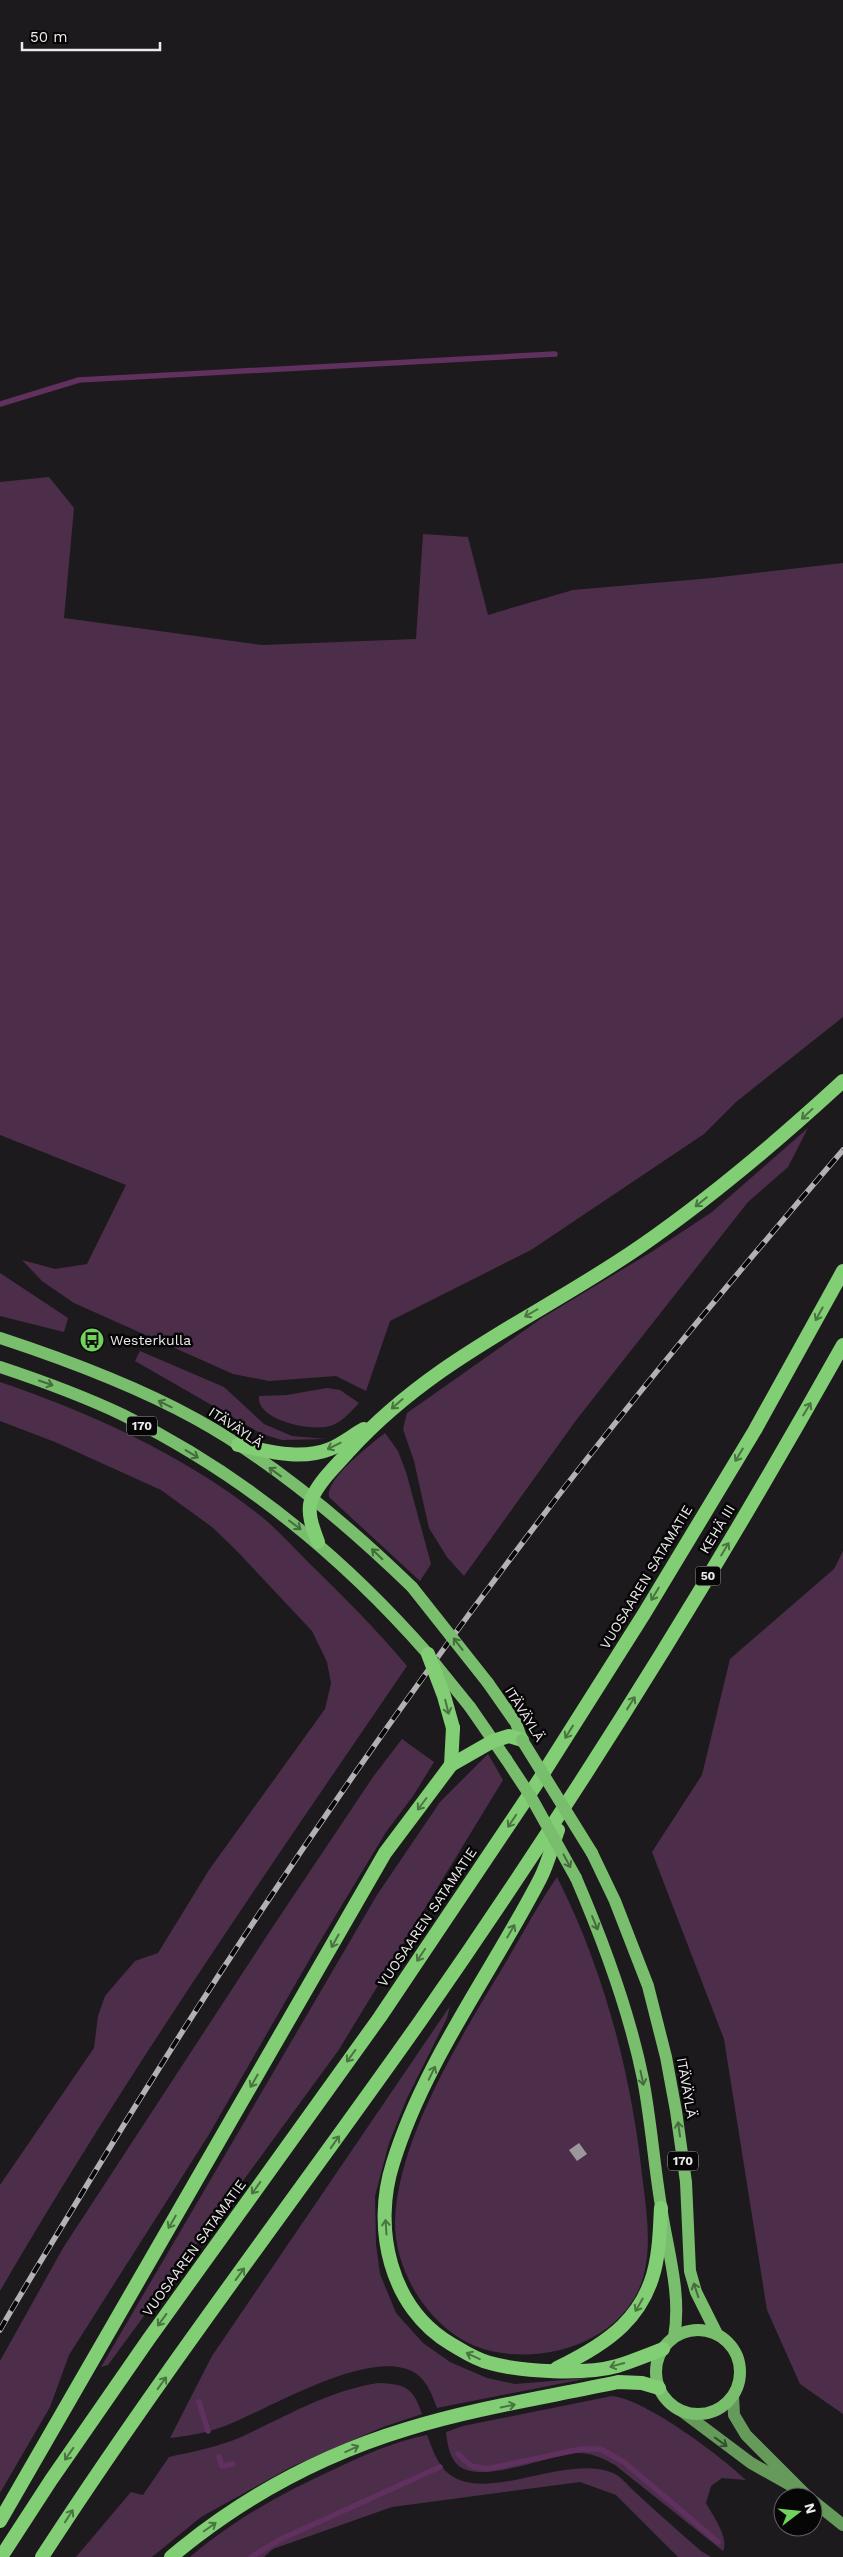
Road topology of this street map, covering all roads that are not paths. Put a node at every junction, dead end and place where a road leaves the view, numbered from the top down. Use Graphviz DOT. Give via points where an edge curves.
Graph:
graph roads {
  1 [pos="843,1081"];
  2 [pos="843,1271"];
  3 [pos="0,1338"];
  4 [pos="843,1345"];
  5 [pos="0,1367"];
  6 [pos="376,1422"];
  7 [pos="238,1445"];
  8 [pos="312,1499"];
  9 [pos="318,1542"];
  10 [pos="428,1654"];
  11 [pos="522,1740"];
  12 [pos="493,1741"];
  13 [pos="452,1765"];
  14 [pos="567,1803"];
  15 [pos="661,2208"];
  16 [pos="717,2334"];
  17 [pos="674,2337"];
  18 [pos="662,2349"];
  19 [pos="554,2370"];
  20 [pos="659,2388"];
  21 [pos="733,2396"];
  22 [pos="683,2412"];
  23 [pos="793,2487"];
  24 [pos="798,2487"];
  25 [pos="823,2509"];
  26 [pos="0,2521"];
  27 [pos="843,2525"];
  28 [pos="1,2557"];
  29 [pos="42,2557"];
  30 [pos="171,2557"];
  1 -- 6 [label="highway, one-way" via="778,1141 694,1208 640,1246 485,1340 435,1374"];
  2 -- 28 [label="highway, VUOSAAREN SATAMATIE, one-way" via="755,1430 539,1780 380,2017 148,2340 50,2480"];
  7 -- 3 [label="main road, ITÄVÄYLÄ / 170, one-way" via="140,1391 70,1361"];
  14 -- 4 [label="highway, KEHÄ III / 50, one-way" via="700,1590"];
  5 -- 9 [label="main road, 170, one-way" via="123,1415 242,1484"];
  6 -- 7 [label="highway, one-way" via="330,1449 306,1455"];
  6 -- 8 [label="highway" via="328,1474"];
  8 -- 7 [label="main road, ITÄVÄYLÄ / 170, one-way"];
  8 -- 9 [label="highway" via="310,1512"];
  11 -- 8 [label="main road, ITÄVÄYLÄ / 170, one-way, bridge" via="516,1723 488,1683 412,1587"];
  9 -- 10 [label="main road, 170" via="392,1613"];
  10 -- 12 [label="main road, 170, bridge"];
  10 -- 13 [label="highway, one-way, bridge" via="453,1728"];
  11 -- 12 [label="highway" via="510,1736"];
  16 -- 11 [label="main road, ITÄVÄYLÄ / 170, one-way, bridge" via="696,2292 690,2271 686,2182 676,2111 648,1986 615,1901 592,1853"];
  12 -- 13 [label="highway"];
  12 -- 15 [label="main road, 170, one-way, bridge" via="531,1797 576,1878 598,1930 631,2031 644,2087"];
  13 -- 26 [label="highway, one-way" via="384,1853"];
  19 -- 14 [label="highway, one-way" via="519,2369 488,2363 445,2340 427,2325 411,2308 393,2275 385,2213 392,2164 413,2112 445,2046 542,1877"];
  29 -- 14 [label="highway, one-way" via="416,2026"];
  15 -- 17 [label="main road, 170" via="670,2249 677,2310"];
  15 -- 19 [label="highway, one-way" via="657,2258 641,2304 629,2322 606,2340"];
  16 -- 17 [label="main road" via="687,2331"];
  16 -- 21 [label="main road" via="729,2343 740,2366 740,2382"];
  17 -- 18 [label="main road"];
  18 -- 19 [label="highway, one-way" via="616,2366"];
  18 -- 20 [label="main road" via="656,2374"];
  20 -- 22 [label="main road" via="669,2403"];
  30 -- 20 [label="highway, one-way" via="242,2505 293,2476 361,2444 408,2428 618,2382"];
  21 -- 22 [label="main road" via="714,2411 700,2414"];
  21 -- 24 [label="main road" via="734,2415 746,2435"];
  22 -- 23 [label="main road, one-way" via="751,2463"];
  25 -- 27 [label="main road"];
}
